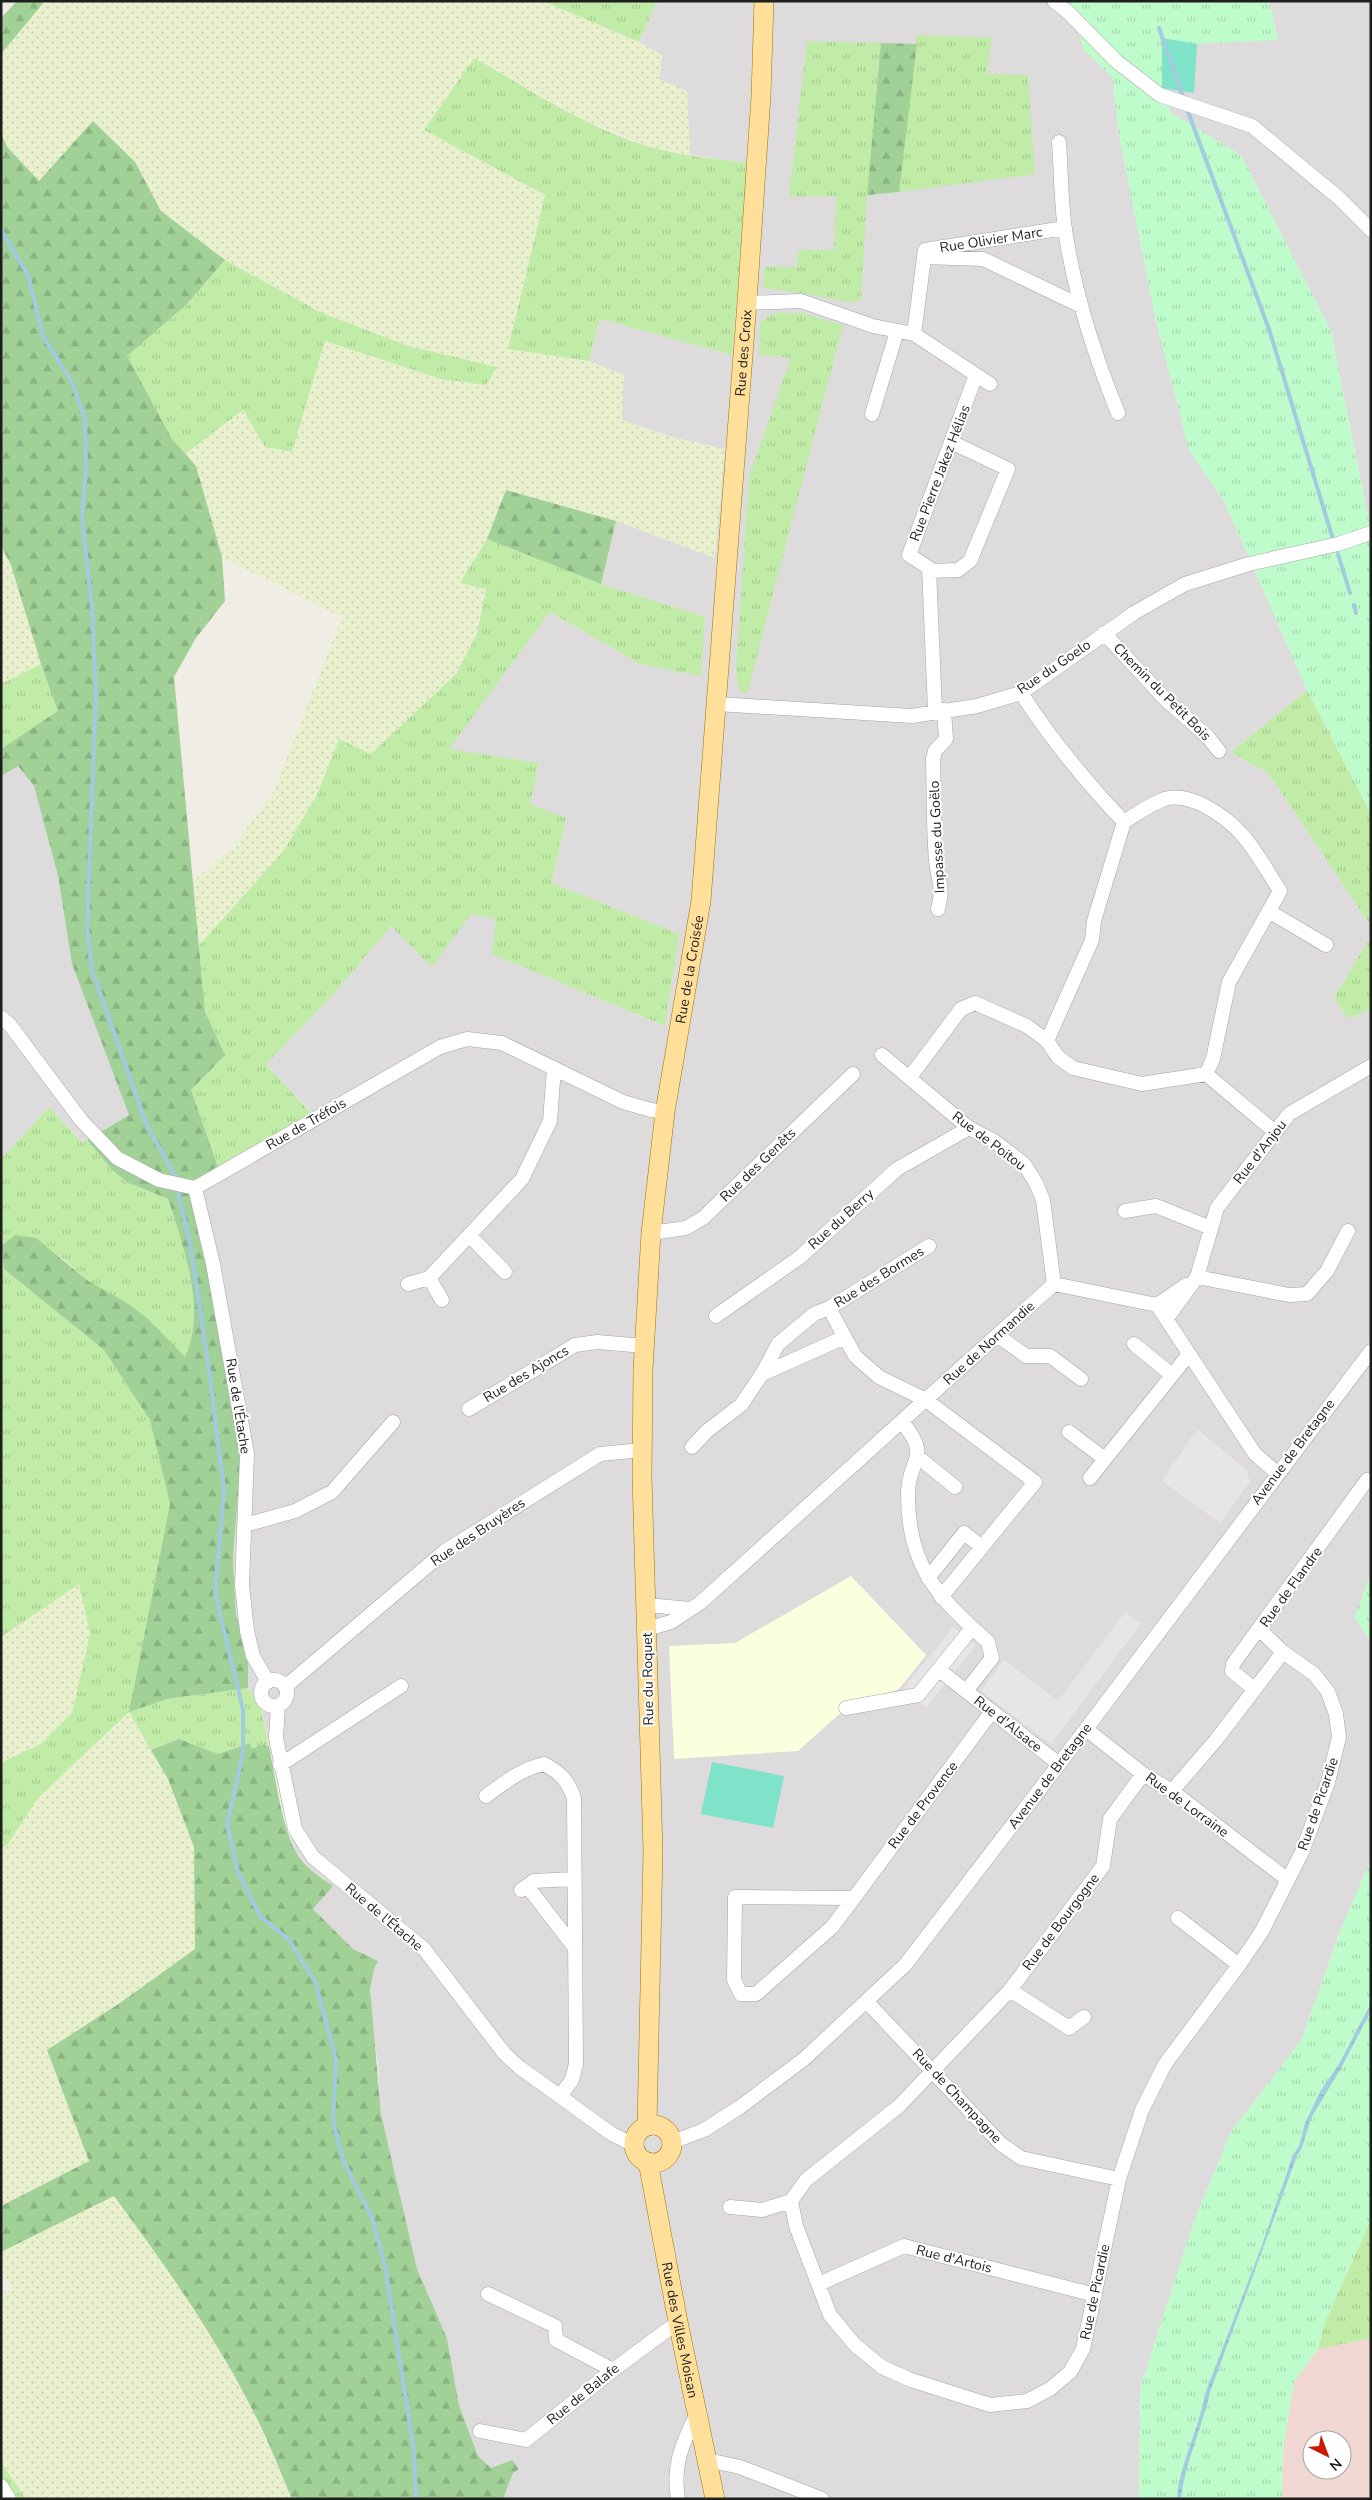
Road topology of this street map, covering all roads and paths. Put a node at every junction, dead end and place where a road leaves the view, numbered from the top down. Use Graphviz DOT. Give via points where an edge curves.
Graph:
graph roads {
  1 [pos="764,1"];
  2 [pos="1054,1"];
  3 [pos="1059,142"];
  4 [pos="1065,228"];
  5 [pos="1371,230"];
  6 [pos="982,241"];
  7 [pos="924,254"];
  8 [pos="983,259"];
  9 [pos="746,304"];
  10 [pos="1081,306"];
  11 [pos="897,331"];
  12 [pos="914,334"];
  13 [pos="976,375"];
  14 [pos="990,384"];
  15 [pos="1118,413"];
  16 [pos="872,414"];
  17 [pos="951,442"];
  18 [pos="1371,533"];
  19 [pos="930,571"];
  20 [pos="1104,634"];
  21 [pos="1021,693"];
  22 [pos="717,704"];
  23 [pos="939,710"];
  24 [pos="1219,751"];
  25 [pos="1124,822"];
  26 [pos="938,909"];
  27 [pos="1270,912"];
  28 [pos="1326,945"];
  29 [pos="1,1018"];
  30 [pos="1047,1041"];
  31 [pos="882,1055"];
  32 [pos="1371,1066"];
  33 [pos="554,1068"];
  34 [pos="853,1074"];
  35 [pos="1206,1074"];
  36 [pos="910,1077"];
  37 [pos="665,1112"];
  38 [pos="969,1128"];
  39 [pos="1275,1132"];
  40 [pos="195,1188"];
  41 [pos="1125,1211"];
  42 [pos="1210,1228"];
  43 [pos="1348,1231"];
  44 [pos="651,1233"];
  45 [pos="469,1235"];
  46 [pos="929,1246"];
  47 [pos="506,1272"];
  48 [pos="1197,1277"];
  49 [pos="429,1278"];
  50 [pos="408,1284"];
  51 [pos="1054,1284"];
  52 [pos="442,1300"];
  53 [pos="1157,1305"];
  54 [pos="829,1308"];
  55 [pos="716,1316"];
  56 [pos="1167,1318"];
  57 [pos="997,1335"];
  58 [pos="845,1336"];
  59 [pos="1134,1344"];
  60 [pos="645,1346"];
  61 [pos="1371,1351"];
  62 [pos="1190,1354"];
  63 [pos="762,1374"];
  64 [pos="1172,1375"];
  65 [pos="1081,1379"];
  66 [pos="926,1400"];
  67 [pos="469,1409"];
  68 [pos="393,1422"];
  69 [pos="902,1422"];
  70 [pos="1069,1432"];
  71 [pos="692,1447"];
  72 [pos="642,1450"];
  73 [pos="918,1457"];
  74 [pos="1105,1459"];
  75 [pos="1277,1473"];
  76 [pos="1090,1478"];
  77 [pos="1368,1480"];
  78 [pos="955,1487"];
  79 [pos="245,1525"];
  80 [pos="982,1547"];
  81 [pos="928,1578"];
  82 [pos="941,1597"];
  83 [pos="647,1605"];
  84 [pos="690,1609"];
  85 [pos="972,1628"];
  86 [pos="647,1629"];
  87 [pos="1260,1630"];
  88 [pos="1283,1652"];
  89 [pos="938,1670"];
  90 [pos="268,1682"];
  91 [pos="401,1686"];
  92 [pos="285,1687"];
  93 [pos="1254,1689"];
  94 [pos="966,1691"];
  95 [pos="278,1705"];
  96 [pos="846,1708"];
  97 [pos="993,1712"];
  98 [pos="1086,1729"];
  99 [pos="1059,1764"];
  100 [pos="280,1765"];
  101 [pos="1143,1774"];
  102 [pos="1172,1791"];
  103 [pos="486,1796"];
  104 [pos="573,1879"];
  105 [pos="1288,1880"];
  106 [pos="854,1898"];
  107 [pos="1178,1918"];
  108 [pos="575,1948"];
  109 [pos="1239,1965"];
  110 [pos="1010,1990"];
  111 [pos="867,2002"];
  112 [pos="1084,2017"];
  113 [pos="934,2071"];
  114 [pos="560,2096"];
  115 [pos="647,2126"];
  116 [pos="672,2142"];
  117 [pos="634,2145"];
  118 [pos="648,2162"];
  119 [pos="1120,2179"];
  120 [pos="790,2201"];
  121 [pos="730,2208"];
  122 [pos="819,2284"];
  123 [pos="488,2294"];
  124 [pos="1095,2295"];
  125 [pos="678,2322"];
  126 [pos="613,2370"];
  127 [pos="697,2413"];
  128 [pos="480,2431"];
  129 [pos="707,2460"];
  130 [pos="1,2486"];
  131 [pos="9,2499"];
  132 [pos="678,2499"];
  133 [pos="715,2499"];
  134 [pos="822,2499"];
  1 -- 9 [label="main road, Rue des Croix" via="761,96"];
  2 -- 5 [label="street" via="1116,61 1160,96 1252,126 1339,198"];
  3 -- 4 [label="street"];
  4 -- 6 [label="street, Rue Olivier Marc"];
  4 -- 10 [label="street"];
  6 -- 7 [label="street, Rue Olivier Marc"];
  6 -- 8 [label="street"];
  7 -- 8 [label="street, Rue Olivier Marc"];
  7 -- 12 [label="street, Rue Olivier Marc"];
  8 -- 10 [label="street, Rue Olivier Marc"];
  9 -- 11 [label="street" via="801,301 837,315"];
  9 -- 22 [label="main road, Rue des Croix"];
  10 -- 15 [label="street" via="1095,358"];
  11 -- 12 [label="street"];
  11 -- 16 [label="street"];
  12 -- 13 [label="street"];
  13 -- 14 [label="street"];
  13 -- 17 [label="street, Rue Pierre Jakez Hélias"];
  17 -- 19 [label="street, Rue Pierre Jakez Hélias" via="909,555"];
  17 -- 19 [label="street" via="1008,469 970,561 958,570"];
  18 -- 20 [label="street, Rue du Goelo" via="1185,584"];
  19 -- 23 [label="street"];
  20 -- 21 [label="street, Rue du Goelo"];
  20 -- 24 [label="street, Chemin du Petit Bois"];
  21 -- 23 [label="street, Rue du Goelo" via="977,706"];
  21 -- 25 [label="street" via="1096,793"];
  22 -- 23 [label="street, Rue du Goelo" via="912,716"];
  22 -- 37 [label="main road, Rue de la Croisée" via="701,901"];
  23 -- 26 [label="street, Impasse du Goëlo" via="946,739 935,751 933,759 936,862 942,882"];
  25 -- 27 [label="street" via="1166,799 1183,798 1222,815 1246,838 1280,891"];
  25 -- 30 [label="street" via="1094,921 1092,940"];
  27 -- 28 [label="street"];
  27 -- 35 [label="street" via="1229,982 1213,1058"];
  29 -- 40 [label="street" via="10,1024 81,1120 117,1158 159,1180"];
  30 -- 35 [label="street" via="1058,1057 1073,1068 1142,1084"];
  30 -- 36 [label="street" via="1026,1026 974,1003 961,1008"];
  31 -- 36 [label="street, Rue de Poitou"];
  32 -- 39 [label="street, Rue d'Anjou" via="1289,1114"];
  33 -- 37 [label="street, Rue de Tréfois" via="623,1102"];
  33 -- 40 [label="street, Rue de Tréfois" via="502,1043 467,1039 440,1047"];
  33 -- 45 [label="street" via="550,1121 522,1179"];
  34 -- 44 [label="street, Rue des Genêts" via="703,1218 686,1228"];
  35 -- 39 [label="street"];
  36 -- 38 [label="street, Rue de Poitou"];
  37 -- 44 [label="main road, Rue de la Croisée"];
  38 -- 51 [label="street, Rue de Poitou" via="994,1141 1024,1164 1036,1183 1043,1200"];
  38 -- 55 [label="street, Rue du Berry" via="897,1168 800,1257"];
  39 -- 42 [label="street, Rue d'Anjou" via="1217,1208"];
  40 -- 79 [label="street, Rue de l'Étache" via="215,1274 247,1454"];
  41 -- 42 [label="street" via="1156,1206"];
  42 -- 48 [label="street, Rue d'Anjou"];
  43 -- 48 [label="street" via="1327,1271 1307,1294 1289,1295"];
  44 -- 60 [label="main road, Rue du Roquet"];
  45 -- 47 [label="street"];
  45 -- 49 [label="street"];
  46 -- 54 [label="street, Rue des Bormes"];
  48 -- 53 [label="street"];
  48 -- 56 [label="street"];
  49 -- 50 [label="street"];
  49 -- 52 [label="street"];
  51 -- 53 [label="street"];
  51 -- 57 [label="street, Rue de Normandie"];
  53 -- 56 [label="street"];
  54 -- 58 [label="street, Rue des Bormes"];
  54 -- 63 [label="street, Rue des Bormes" via="814,1314 778,1344"];
  56 -- 62 [label="street"];
  57 -- 65 [label="street" via="1026,1356 1050,1356"];
  57 -- 66 [label="street, Rue de Normandie"];
  58 -- 63 [label="street"];
  58 -- 66 [label="street, Rue des Bormes" via="855,1356 879,1377"];
  59 -- 64 [label="street"];
  60 -- 67 [label="street, Rue des Ajoncs" via="597,1342 575,1345"];
  60 -- 72 [label="main road, Rue du Roquet"];
  61 -- 75 [label="street, Avenue de Bretagne"];
  62 -- 64 [label="street"];
  62 -- 75 [label="street" via="1255,1454"];
  63 -- 71 [label="street, Rue des Bormes" via="741,1405"];
  64 -- 74 [label="street"];
  66 -- 69 [label="street, Rue de Normandie"];
  66 -- 80 [label="street, Rue des Bormes" via="1035,1482"];
  68 -- 79 [label="street" via="332,1492 295,1511"];
  69 -- 73 [label="street" via="916,1438"];
  69 -- 84 [label="street, Rue de Normandie"];
  70 -- 74 [label="street"];
  72 -- 83 [label="main road, Rue du Roquet"];
  72 -- 92 [label="street, Rue des Bruyères" via="600,1454 445,1551"];
  73 -- 78 [label="street"];
  73 -- 81 [label="street, Rue d'Alsace" via="908,1491 911,1533"];
  74 -- 76 [label="street"];
  75 -- 98 [label="street, Avenue de Bretagne"];
  77 -- 87 [label="street, Rue de Flandre"];
  79 -- 90 [label="street, Rue de l'Étache" via="242,1585 247,1631 253,1656"];
  80 -- 81 [label="street" via="964,1533"];
  80 -- 82 [label="street"];
  81 -- 82 [label="street, Rue d'Alsace"];
  82 -- 85 [label="street, Rue d'Alsace"];
  83 -- 84 [label="street"];
  83 -- 86 [label="main road, Rue du Roquet"];
  84 -- 86 [label="street, Rue de Normandie" via="670,1622"];
  85 -- 89 [label="street"];
  85 -- 94 [label="street, Rue d'Alsace" via="988,1642 992,1658"];
  86 -- 115 [label="main road, Rue du Roquet" via="653,1851"];
  87 -- 88 [label="street, Rue de Picardie"];
  87 -- 93 [label="street, Rue de Flandre" via="1233,1664 1232,1671"];
  88 -- 93 [label="street"];
  88 -- 105 [label="street, Rue de Picardie" via="1314,1674 1328,1692 1336,1714 1339,1737 1328,1782"];
  89 -- 94 [label="street"];
  89 -- 96 [label="street" via="918,1695"];
  90 -- 92 [label="street" via="276,1681"];
  90 -- 95 [label="street" via="263,1688 264,1700 270,1705"];
  91 -- 100 [label="street"];
  92 -- 95 [label="street" via="287,1697"];
  93 -- 102 [label="street"];
  94 -- 97 [label="street, Rue d'Alsace"];
  95 -- 100 [label="street, Rue de l'Étache" via="276,1738"];
  97 -- 99 [label="street, Rue d'Alsace"];
  97 -- 106 [label="street, Rue de Provence"];
  98 -- 99 [label="street, Avenue de Bretagne"];
  98 -- 101 [label="street, Rue de Lorraine"];
  99 -- 111 [label="street, Avenue de Bretagne" via="906,1965"];
  100 -- 114 [label="street, Rue de l'Étache" via="295,1829 313,1857 424,1949 504,2053"];
  101 -- 102 [label="street, Rue de Lorraine"];
  101 -- 110 [label="street, Rue de Bourgogne" via="1110,1818 1103,1866"];
  102 -- 105 [label="street, Rue de Lorraine"];
  103 -- 104 [label="street" via="511,1776 530,1767 544,1764 560,1772 574,1798"];
  104 -- 108 [label="street"];
  104 -- 108 [label="street" via="534,1881 524,1888"];
  105 -- 109 [label="street, Rue de Picardie" via="1262,1931"];
  106 -- 106 [label="street, Rue de Provence" via="832,1927 800,1957 756,1994 741,1994 734,1980 735,1897"];
  107 -- 109 [label="street"];
  108 -- 114 [label="street" via="576,2064 572,2080"];
  109 -- 119 [label="street, Rue de Picardie" via="1165,2064 1142,2110"];
  110 -- 112 [label="street" via="1069,2028"];
  110 -- 113 [label="street, Rue de Bourgogne"];
  111 -- 113 [label="street, Rue de Champagne"];
  111 -- 116 [label="street, Avenue de Bretagne" via="804,2059 740,2107 704,2130"];
  113 -- 119 [label="street, Rue de Champagne" via="1001,2144 1021,2158"];
  113 -- 120 [label="street" via="899,2106 806,2180"];
  114 -- 117 [label="street, Rue de l'Étache" via="612,2134"];
  115 -- 116 [label="main road" via="664,2128"];
  115 -- 117 [label="main road" via="638,2133"];
  116 -- 118 [label="main road" via="665,2158"];
  117 -- 118 [label="main road" via="638,2155"];
  118 -- 125 [label="main road, Rue des Villes Moisan"];
  119 -- 124 [label="street, Rue de Picardie"];
  120 -- 121 [label="street" via="762,2210"];
  120 -- 122 [label="street, Rue de Picardie" via="796,2226"];
  122 -- 124 [label="street, Rue d'Artois" via="904,2246"];
  122 -- 124 [label="street, Rue de Picardie" via="830,2315 855,2345 882,2367 911,2380 990,2405 1027,2401 1050,2390 1070,2372 1082,2349"];
  123 -- 126 [label="street" via="555,2326 556,2340"];
  125 -- 126 [label="street, Rue de Balafe"];
  125 -- 127 [label="main road, Rue des Villes Moisan"];
  126 -- 128 [label="street, Rue de Balafe" via="526,2440"];
  127 -- 129 [label="main road, Rue des Villes Moisan"];
  127 -- 132 [label="street" via="679,2452 675,2483"];
  129 -- 133 [label="main road, Rue des Villes Moisan"];
  129 -- 134 [label="street" via="740,2467"];
  130 -- 131 [label="street"];
}
